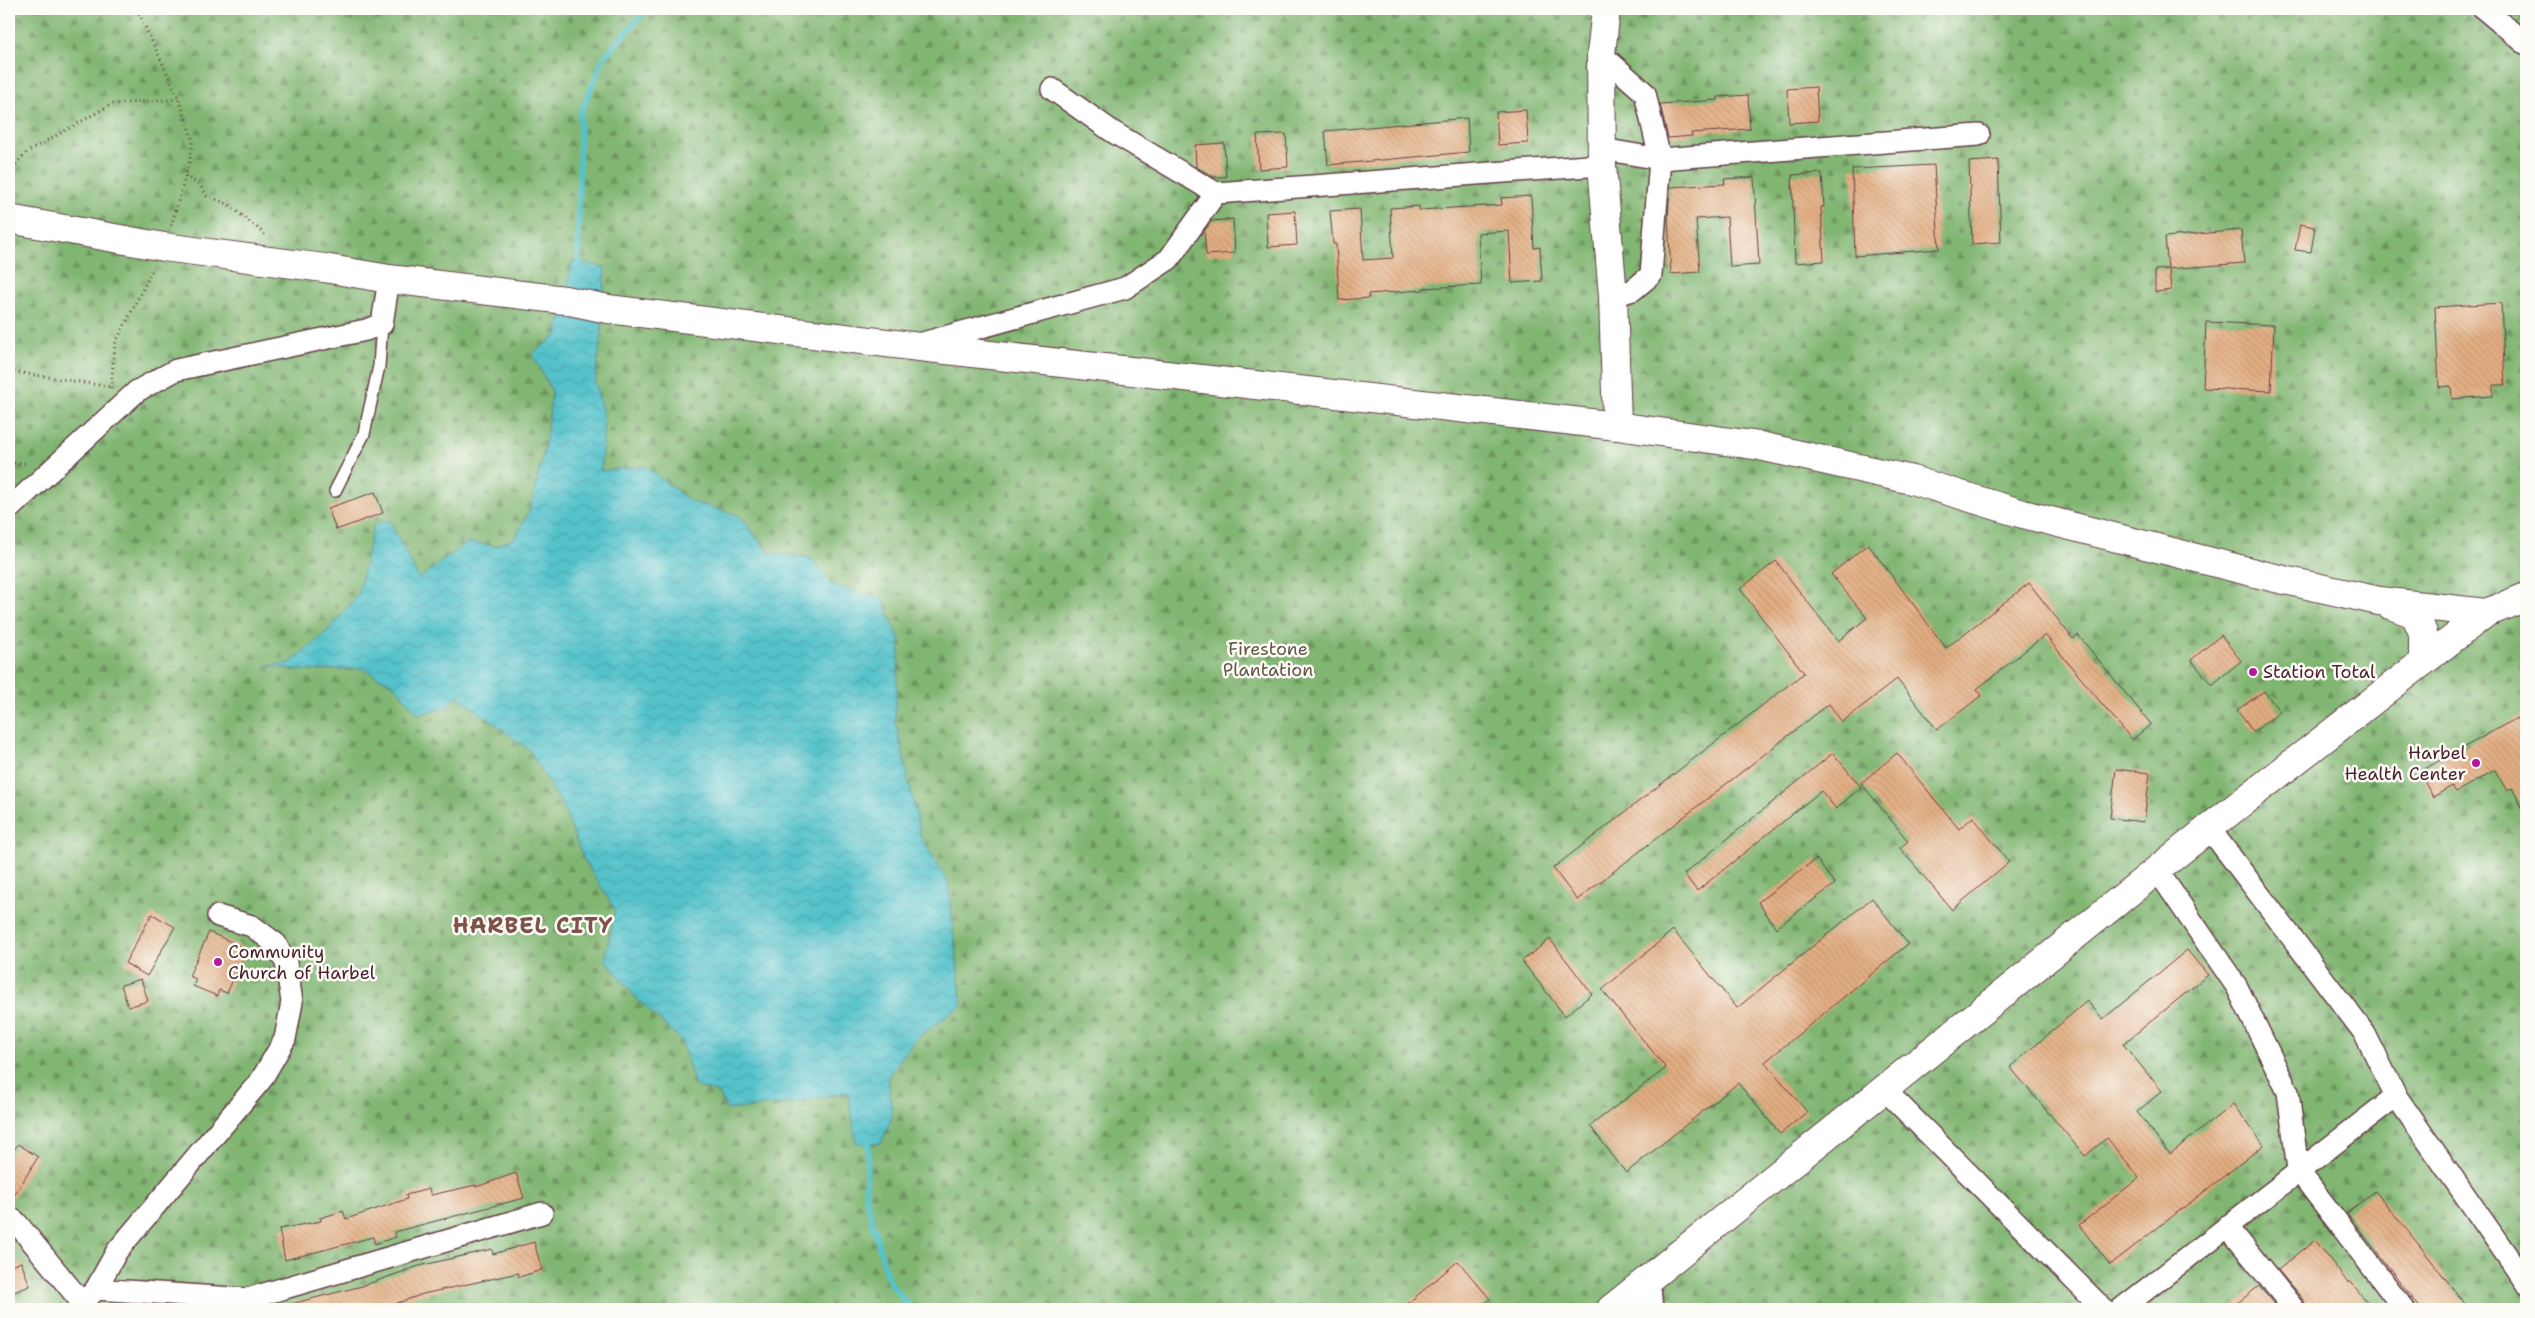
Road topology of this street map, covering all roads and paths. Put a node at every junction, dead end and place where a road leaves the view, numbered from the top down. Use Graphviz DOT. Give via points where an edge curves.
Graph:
graph roads {
  1 [pos="137,9"];
  2 [pos="1606,9"];
  3 [pos="2484,9"];
  4 [pos="2526,44"];
  5 [pos="1602,54"];
  6 [pos="1052,90"];
  7 [pos="178,99"];
  8 [pos="1979,135"];
  9 [pos="1602,157"];
  10 [pos="1660,159"];
  11 [pos="9,172"];
  12 [pos="185,176"];
  13 [pos="1216,193"];
  14 [pos="9,219"];
  15 [pos="273,241"];
  16 [pos="164,247"];
  17 [pos="389,279"];
  18 [pos="1613,296"];
  19 [pos="382,324"];
  20 [pos="911,346"];
  21 [pos="9,371"];
  22 [pos="111,386"];
  23 [pos="137,390"];
  24 [pos="109,416"];
  25 [pos="1617,426"];
  26 [pos="334,491"];
  27 [pos="9,509"];
  28 [pos="2526,597"];
  29 [pos="2379,601"];
  30 [pos="2486,613"];
  31 [pos="2422,662"];
  32 [pos="2209,828"];
  33 [pos="2158,870"];
  34 [pos="218,916"];
  35 [pos="1884,1090"];
  36 [pos="2396,1096"];
  37 [pos="2298,1170"];
  38 [pos="542,1213"];
  39 [pos="9,1218"];
  40 [pos="2227,1226"];
  41 [pos="1649,1278"];
  42 [pos="2526,1283"];
  43 [pos="85,1301"];
  44 [pos="251,1304"];
  45 [pos="1611,1309"];
  46 [pos="1652,1309"];
  47 [pos="2103,1309"];
  48 [pos="2121,1309"];
  49 [pos="2294,1309"];
  50 [pos="2404,1309"];
  1 -- 7 [label="path"];
  2 -- 5 [label="main road"];
  3 -- 4 [label="street"];
  5 -- 9 [label="main road"];
  5 -- 10 [label="street" via="1645,93"];
  6 -- 13 [label="street" via="1113,132"];
  7 -- 11 [label="path" via="112,104 27,152"];
  7 -- 12 [label="path" via="193,141"];
  8 -- 10 [label="street"];
  9 -- 10 [label="street"];
  9 -- 13 [label="street"];
  9 -- 18 [label="main road"];
  10 -- 18 [label="street" via="1651,276 1633,290"];
  12 -- 15 [label="path" via="200,185 207,196 228,204"];
  12 -- 16 [label="path"];
  13 -- 20 [label="street" via="1169,259 1126,288"];
  14 -- 16 [label="main road"];
  16 -- 17 [label="main road"];
  16 -- 22 [label="path" via="115,344"];
  17 -- 19 [label="street"];
  17 -- 20 [label="main road"];
  18 -- 25 [label="main road"];
  19 -- 23 [label="street" via="176,370"];
  19 -- 26 [label="lane" via="379,366 364,434"];
  20 -- 25 [label="main road"];
  21 -- 22 [label="path"];
  22 -- 23 [label="path"];
  22 -- 24 [label="path"];
  23 -- 24 [label="street"];
  24 -- 27 [label="street"];
  25 -- 29 [label="main road" via="1760,446 1912,480 2023,514"];
  28 -- 30 [label="main road"];
  29 -- 30 [label="main road"];
  29 -- 31 [label="main road" via="2415,614 2423,634"];
  30 -- 31 [label="main road"];
  31 -- 32 [label="main road"];
  32 -- 33 [label="main road"];
  32 -- 36 [label="street" via="2365,1034"];
  33 -- 35 [label="main road"];
  33 -- 37 [label="street" via="2237,987 2288,1092"];
  34 -- 43 [label="street" via="252,926 276,944 286,963 292,1002 285,1039 261,1080 117,1251"];
  35 -- 41 [label="main road"];
  35 -- 47 [label="street"];
  36 -- 37 [label="street"];
  36 -- 42 [label="street"];
  37 -- 40 [label="street"];
  37 -- 50 [label="street"];
  38 -- 44 [label="street"];
  39 -- 43 [label="street"];
  40 -- 48 [label="street"];
  40 -- 49 [label="street"];
  41 -- 45 [label="main road"];
  41 -- 46 [label="street"];
  43 -- 44 [label="street"];
}
